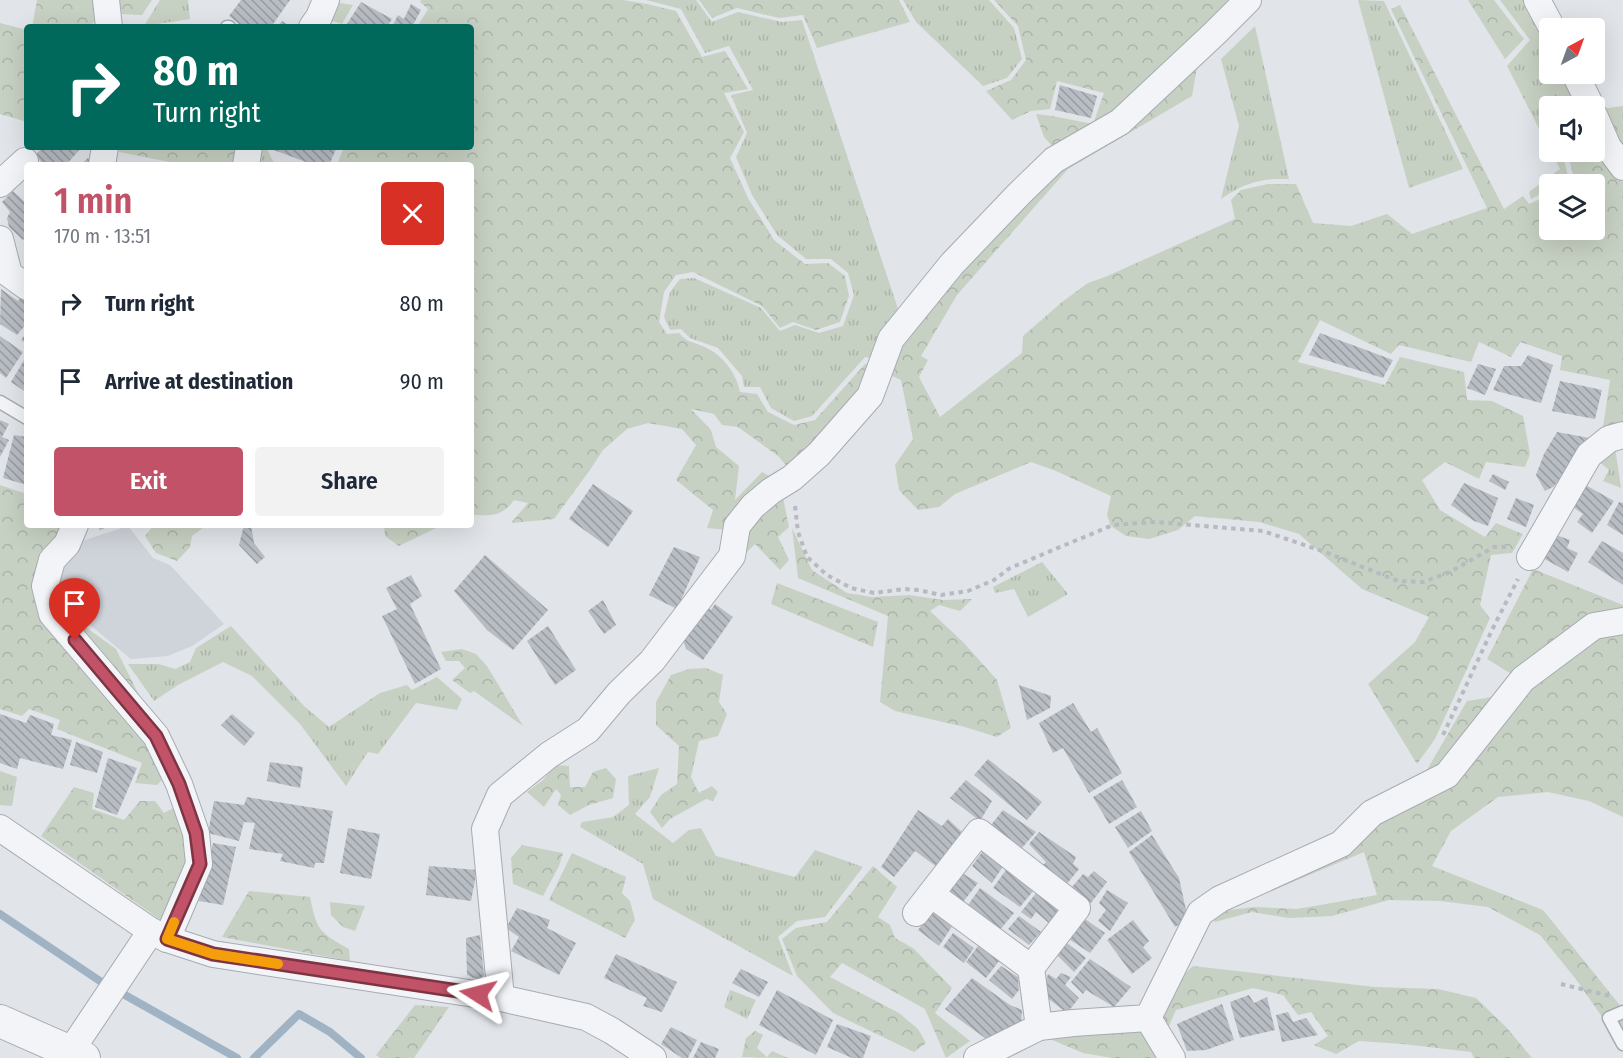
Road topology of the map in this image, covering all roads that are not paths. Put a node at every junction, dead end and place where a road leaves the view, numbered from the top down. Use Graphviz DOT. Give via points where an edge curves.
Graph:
graph roads {
  1 [pos="106,0"];
  2 [pos="326,0"];
  3 [pos="1248,0"];
  4 [pos="1537,0"];
  5 [pos="1547,18"];
  6 [pos="109,24"];
  7 [pos="314,24"];
  8 [pos="1605,140"];
  9 [pos="25,161"];
  10 [pos="1623,167"];
  11 [pos="0,184"];
  12 [pos="0,239"];
  13 [pos="24,285"];
  14 [pos="0,402"];
  15 [pos="24,416"];
  16 [pos="1623,435"];
  17 [pos="74,528"];
  18 [pos="1530,556"];
  19 [pos="1623,621"];
  20 [pos="0,828"];
  21 [pos="159,935"];
  22 [pos="1031,968"];
  23 [pos="501,998"];
  24 [pos="1623,1012"];
  25 [pos="1148,1018"];
  26 [pos="0,1021"];
  27 [pos="1039,1027"];
  28 [pos="1623,1044"];
  29 [pos="1009,1051"];
  30 [pos="73,1056"];
  31 [pos="653,1058"];
  32 [pos="977,1058"];
  33 [pos="1172,1058"];
  1 -- 6 [label="street"];
  2 -- 7 [label="street"];
  3 -- 23 [label="street" via="1120,123 1054,160 952,264 891,339 870,396 819,454 753,506 737,526 732,556 652,660 588,730 549,755 500,795 485,829"];
  4 -- 5 [label="street"];
  8 -- 10 [label="street"];
  9 -- 11 [label="street"];
  12 -- 13 [label="street" via="9,274"];
  14 -- 15 [label="lane"];
  16 -- 18 [label="street" via="1609,439 1589,455"];
  17 -- 21 [label="street" via="52,560 45,586 52,614 156,736 196,833 200,864"];
  19 -- 25 [label="street" via="1594,626 1524,679 1447,775 1372,813 1341,844 1220,899 1200,913"];
  20 -- 21 [label="street"];
  21 -- 23 [label="street" via="213,954"];
  21 -- 30 [label="street" via="123,973"];
  22 -- 22 [label="street" via="924,903 979,832 1077,908"];
  22 -- 27 [label="street"];
  23 -- 31 [label="street" via="586,1017"];
  24 -- 28 [label="lane" via="1609,1018"];
  25 -- 27 [label="street"];
  25 -- 33 [label="street"];
  26 -- 30 [label="street"];
  27 -- 29 [label="street"];
  29 -- 32 [label="street"];
}
